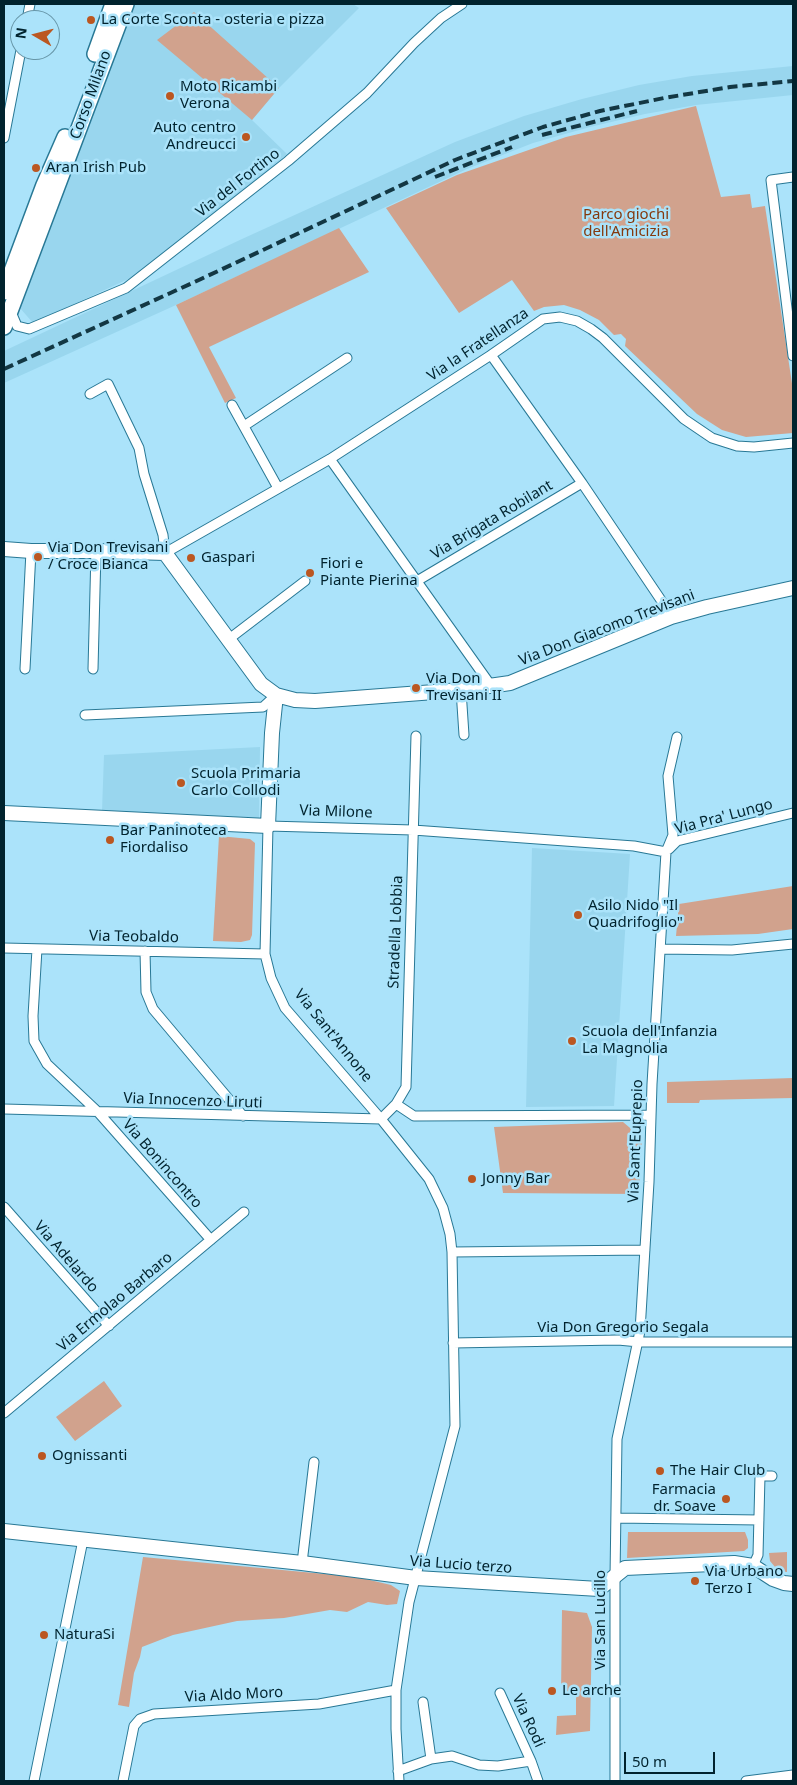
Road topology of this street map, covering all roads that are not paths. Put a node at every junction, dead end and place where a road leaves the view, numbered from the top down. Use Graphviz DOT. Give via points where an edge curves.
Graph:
graph roads {
  1 [pos="113,4"];
  2 [pos="126,4"];
  3 [pos="462,4"];
  4 [pos="19,60"];
  5 [pos="5,122"];
  6 [pos="4,138"];
  7 [pos="793,176"];
  8 [pos="789,289"];
  9 [pos="4,292"];
  10 [pos="10,310"];
  11 [pos="4,327"];
  12 [pos="491,355"];
  13 [pos="793,356"];
  14 [pos="347,358"];
  15 [pos="90,394"];
  16 [pos="232,405"];
  17 [pos="244,426"];
  18 [pos="793,443"];
  19 [pos="330,459"];
  20 [pos="582,483"];
  21 [pos="278,488"];
  22 [pos="4,549"];
  23 [pos="96,551"];
  24 [pos="31,552"];
  25 [pos="164,553"];
  26 [pos="305,581"];
  27 [pos="417,581"];
  28 [pos="793,588"];
  29 [pos="671,617"];
  30 [pos="229,639"];
  31 [pos="25,669"];
  32 [pos="93,669"];
  33 [pos="492,687"];
  34 [pos="461,690"];
  35 [pos="276,695"];
  36 [pos="85,715"];
  37 [pos="464,735"];
  38 [pos="416,736"];
  39 [pos="677,737"];
  40 [pos="4,813"];
  41 [pos="793,813"];
  42 [pos="268,826"];
  43 [pos="413,830"];
  44 [pos="666,852"];
  45 [pos="793,944"];
  46 [pos="4,948"];
  47 [pos="38,949"];
  48 [pos="660,949"];
  49 [pos="145,951"];
  50 [pos="265,954"];
  51 [pos="396,1104"];
  52 [pos="4,1109"];
  53 [pos="98,1112"];
  54 [pos="651,1114"];
  55 [pos="243,1116"];
  56 [pos="381,1119"];
  57 [pos="4,1207"];
  58 [pos="244,1212"];
  59 [pos="211,1240"];
  60 [pos="645,1250"];
  61 [pos="452,1252"];
  62 [pos="108,1326"];
  63 [pos="639,1342"];
  64 [pos="793,1342"];
  65 [pos="453,1343"];
  66 [pos="4,1413"];
  67 [pos="314,1462"];
  68 [pos="772,1476"];
  69 [pos="616,1518"];
  70 [pos="759,1520"];
  71 [pos="4,1531"];
  72 [pos="83,1540"];
  73 [pos="302,1563"];
  74 [pos="753,1566"];
  75 [pos="615,1577"];
  76 [pos="416,1578"];
  77 [pos="793,1584"];
  78 [pos="396,1690"];
  79 [pos="500,1693"];
  80 [pos="423,1702"];
  81 [pos="431,1759"];
  82 [pos="532,1761"];
  83 [pos="398,1771"];
  84 [pos="793,1775"];
  85 [pos="34,1781"];
  86 [pos="123,1781"];
  87 [pos="399,1781"];
  88 [pos="538,1781"];
  89 [pos="615,1781"];
  90 [pos="746,1781"];
  1 -- 9 [label="main road, Corso Milano"];
  2 -- 10 [label="main road, Corso Milano"];
  3 -- 10 [label="street, Via del Fortino" via="441,18 367,93 288,162 126,288 29,330 17,326"];
  4 -- 5 [label="street"];
  5 -- 6 [label="street"];
  7 -- 8 [label="street" via="771,180"];
  8 -- 13 [label="street"];
  10 -- 11 [label="main road, Corso Milano"];
  12 -- 18 [label="street, Via la Fratellanza" via="543,319 560,316 577,321 603,338 684,419 712,438 737,446"];
  12 -- 19 [label="street, Via la Fratellanza"];
  12 -- 20 [label="street"];
  14 -- 17 [label="street"];
  15 -- 25 [label="street" via="108,384 139,448 163,535"];
  16 -- 17 [label="street"];
  17 -- 21 [label="street"];
  19 -- 21 [label="street, Via la Fratellanza"];
  19 -- 27 [label="street"];
  20 -- 27 [label="street, Via Brigata Robilant"];
  20 -- 29 [label="street"];
  21 -- 25 [label="street, Via la Fratellanza"];
  22 -- 24 [label="street"];
  23 -- 24 [label="street"];
  23 -- 25 [label="street"];
  23 -- 32 [label="street"];
  24 -- 31 [label="street"];
  25 -- 30 [label="street, Via Don Giacomo Trevisani"];
  26 -- 30 [label="street"];
  27 -- 33 [label="street"];
  28 -- 29 [label="street, Via Don Giacomo Trevisani"];
  29 -- 33 [label="street, Via Don Giacomo Trevisani" via="510,683"];
  30 -- 35 [label="street, Via Don Giacomo Trevisani" via="261,684"];
  33 -- 34 [label="street, Via Don Giacomo Trevisani"];
  34 -- 35 [label="street, Via Don Giacomo Trevisani" via="315,701"];
  34 -- 37 [label="street"];
  35 -- 36 [label="street" via="262,707"];
  35 -- 42 [label="street, Via Sant'Annone"];
  38 -- 43 [label="street, Stradella Lobbia"];
  39 -- 44 [label="street, Via Sant'Euprepio" via="668,776 673,835"];
  40 -- 42 [label="street, Via Milone"];
  41 -- 44 [label="street, Via Pra' Lungo" via="677,840"];
  42 -- 43 [label="street, Via Milone"];
  42 -- 50 [label="street, Via Sant'Annone"];
  43 -- 44 [label="street, Via Milone" via="624,845"];
  43 -- 51 [label="street, Stradella Lobbia" via="406,1087"];
  44 -- 48 [label="street, Via Sant'Euprepio"];
  45 -- 48 [label="street" via="732,950"];
  46 -- 47 [label="street, Via Teobaldo"];
  47 -- 49 [label="street, Via Teobaldo"];
  47 -- 53 [label="street, Via Bonincontro" via="32,1016 34,1041 48,1064"];
  48 -- 54 [label="street, Via Sant'Euprepio"];
  49 -- 50 [label="street, Via Teobaldo"];
  49 -- 55 [label="street" via="146,992 152,1009"];
  50 -- 56 [label="street, Via Sant'Annone" via="271,978 285,1008"];
  51 -- 54 [label="street" via="414,1116"];
  51 -- 56 [label="street, Stradella Lobbia"];
  52 -- 53 [label="street, Via Innocenzo Liruti"];
  53 -- 55 [label="street, Via Innocenzo Liruti"];
  53 -- 59 [label="street, Via Bonincontro"];
  54 -- 60 [label="street, Via Sant'Euprepio"];
  55 -- 56 [label="street, Via Innocenzo Liruti"];
  56 -- 61 [label="street, Via Sant'Annone" via="429,1179 443,1208"];
  57 -- 62 [label="street, Via Adelardo"];
  58 -- 59 [label="street, Via Ermolao Barbaro"];
  59 -- 62 [label="street, Via Ermolao Barbaro"];
  60 -- 61 [label="street"];
  60 -- 63 [label="street, Via Sant'Euprepio"];
  61 -- 65 [label="street, Via Sant'Annone"];
  62 -- 66 [label="street, Via Ermolao Barbaro"];
  63 -- 64 [label="street, Via Don Gregorio Segala"];
  63 -- 65 [label="street, Via Don Gregorio Segala"];
  63 -- 69 [label="street, Via San Lucillo" via="617,1439"];
  65 -- 76 [label="street, Via Sant'Annone" via="455,1426"];
  67 -- 73 [label="street"];
  68 -- 70 [label="street" via="760,1476"];
  69 -- 70 [label="street"];
  69 -- 75 [label="street, Via San Lucillo"];
  70 -- 74 [label="street" via="758,1555"];
  71 -- 72 [label="street, Via Lucio terzo"];
  72 -- 73 [label="street, Via Lucio terzo"];
  72 -- 85 [label="street"];
  73 -- 76 [label="street, Via Lucio terzo"];
  74 -- 75 [label="street, Via Lucio terzo" via="734,1563 625,1568"];
  74 -- 77 [label="street" via="773,1579"];
  75 -- 76 [label="street, Via Lucio terzo" via="599,1589"];
  75 -- 89 [label="street, Via San Lucillo"];
  76 -- 78 [label="street, Via Sant'Annone" via="409,1602"];
  78 -- 83 [label="street, Via Sant'Annone"];
  78 -- 86 [label="street, Via Aldo Moro" via="319,1704 154,1714 140,1719 134,1726"];
  79 -- 82 [label="street, Via Rodi"];
  80 -- 81 [label="street"];
  81 -- 82 [label="street, Via Rodi" via="452,1756 479,1765 498,1766"];
  81 -- 83 [label="street, Via Rodi"];
  82 -- 88 [label="street, Via Rodi"];
  83 -- 87 [label="street, Via Sant'Annone"];
  84 -- 90 [label="street"];
}
